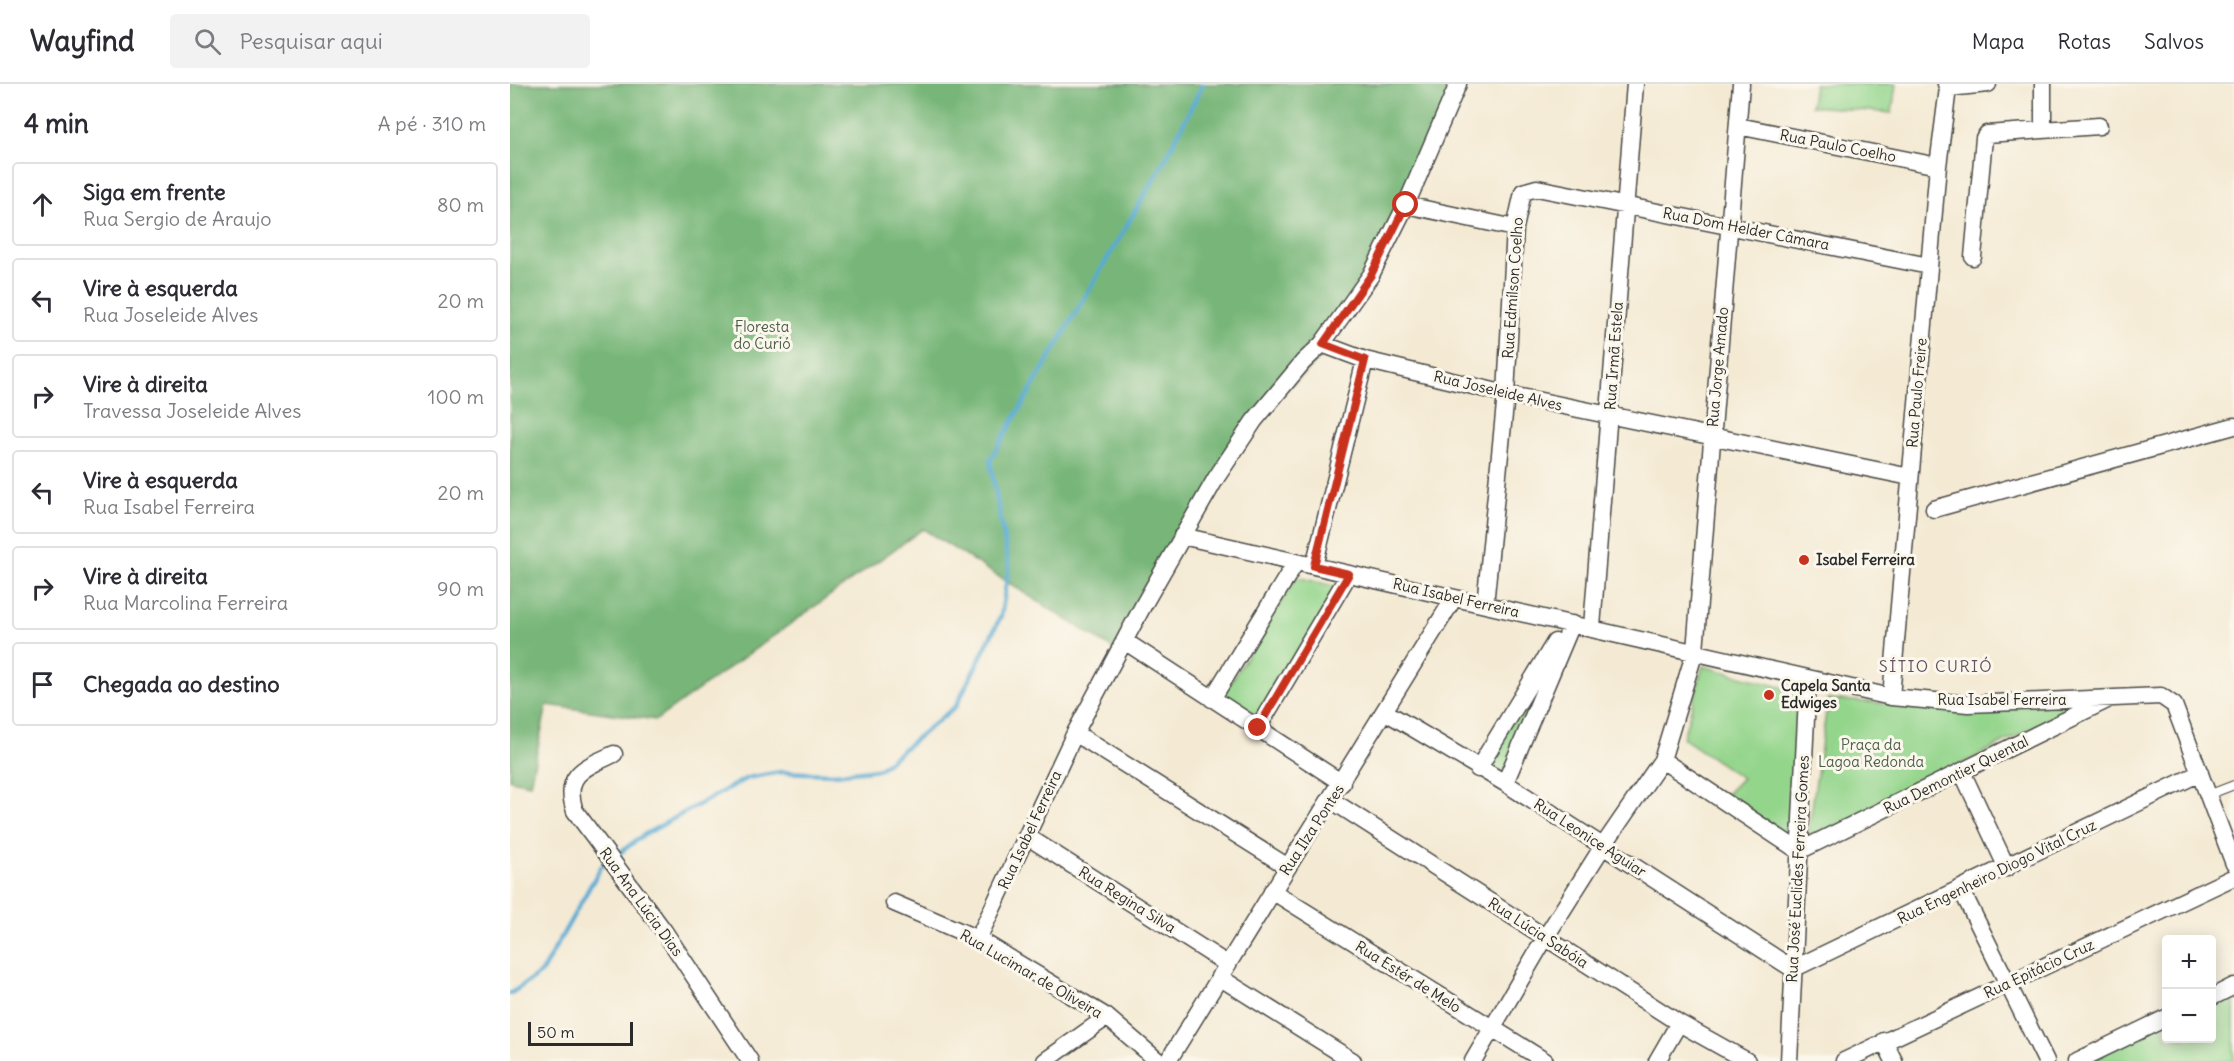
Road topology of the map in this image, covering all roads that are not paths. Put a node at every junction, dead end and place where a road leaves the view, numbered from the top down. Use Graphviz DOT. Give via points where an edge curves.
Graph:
graph roads {
  1 [pos="1458,84"];
  2 [pos="1635,84"];
  3 [pos="1741,84"];
  4 [pos="1988,84"];
  5 [pos="2043,84"];
  6 [pos="1947,86"];
  7 [pos="1738,126"];
  8 [pos="2099,126"];
  9 [pos="2043,130"];
  10 [pos="1938,166"];
  11 [pos="1563,193"];
  12 [pos="1626,204"];
  13 [pos="1406,205"];
  14 [pos="1731,226"];
  15 [pos="1515,228"];
  16 [pos="1973,257"];
  17 [pos="1929,266"];
  18 [pos="1323,344"];
  19 [pos="1365,360"];
  20 [pos="1506,394"];
  21 [pos="1609,415"];
  22 [pos="2234,426"];
  23 [pos="1712,438"];
  24 [pos="1910,477"];
  25 [pos="1934,509"];
  26 [pos="1182,536"];
  27 [pos="1296,562"];
  28 [pos="1314,566"];
  29 [pos="1349,574"];
  30 [pos="1454,598"];
  31 [pos="1485,605"];
  32 [pos="1569,624"];
  33 [pos="1592,627"];
  34 [pos="1126,642"];
  35 [pos="1695,651"];
  36 [pos="1808,678"];
  37 [pos="1891,697"];
  38 [pos="2113,698"];
  39 [pos="1212,699"];
  40 [pos="1384,711"];
  41 [pos="1258,728"];
  42 [pos="1075,734"];
  43 [pos="614,754"];
  44 [pos="1662,760"];
  45 [pos="1479,769"];
  46 [pos="1962,772"];
  47 [pos="2200,773"];
  48 [pos="1342,783"];
  49 [pos="1505,783"];
  50 [pos="2234,785"];
  51 [pos="2208,795"];
  52 [pos="1331,800"];
  53 [pos="1028,837"];
  54 [pos="1603,846"];
  55 [pos="1799,851"];
  56 [pos="2234,864"];
  57 [pos="1288,867"];
  58 [pos="2007,868"];
  59 [pos="2234,877"];
  60 [pos="1961,889"];
  61 [pos="1272,891"];
  62 [pos="894,903"];
  63 [pos="1545,938"];
  64 [pos="978,939"];
  65 [pos="1793,969"];
  66 [pos="1223,970"];
  67 [pos="2007,984"];
  68 [pos="2234,986"];
  69 [pos="2216,995"];
  70 [pos="1107,1017"];
  71 [pos="2162,1020"];
  72 [pos="1679,1023"];
  73 [pos="1492,1030"];
  74 [pos="1884,1041"];
  75 [pos="750,1061"];
  76 [pos="1046,1061"];
  77 [pos="1158,1061"];
  78 [pos="1168,1061"];
  79 [pos="1353,1061"];
  80 [pos="1473,1061"];
  81 [pos="1545,1061"];
  82 [pos="1657,1061"];
  83 [pos="1747,1061"];
  84 [pos="1789,1061"];
  85 [pos="1844,1061"];
  86 [pos="1894,1061"];
  87 [pos="2046,1061"];
  88 [pos="2078,1061"];
  1 -- 13 [label="street"];
  2 -- 12 [label="street, Rua Irmã Estela"];
  3 -- 7 [label="street, Rua Jorge Amado"];
  4 -- 6 [label="street"];
  5 -- 9 [label="street"];
  6 -- 10 [label="street, Rua Paulo Freire"];
  7 -- 10 [label="street, Rua Paulo Coelho"];
  7 -- 14 [label="street, Rua Jorge Amado"];
  8 -- 9 [label="street"];
  9 -- 16 [label="street" via="1992,132 1984,138"];
  10 -- 17 [label="street, Rua Paulo Freire"];
  11 -- 12 [label="street, Rua Dom Helder Câmara"];
  11 -- 15 [label="street, Rua Edmílson Coelho" via="1527,189"];
  12 -- 14 [label="street, Rua Dom Helder Câmara"];
  12 -- 21 [label="street, Rua Irmã Estela"];
  13 -- 15 [label="street"];
  13 -- 18 [label="street" via="1371,275"];
  14 -- 17 [label="street, Rua Dom Helder Câmara"];
  14 -- 23 [label="street, Rua Jorge Amado"];
  15 -- 20 [label="street, Rua Edmílson Coelho"];
  17 -- 24 [label="street, Rua Paulo Freire"];
  18 -- 19 [label="street, Rua Joseleide Alves"];
  18 -- 26 [label="street" via="1254,421"];
  19 -- 20 [label="street, Rua Joseleide Alves"];
  19 -- 28 [label="street"];
  20 -- 21 [label="street, Rua Joseleide Alves"];
  20 -- 31 [label="street, Rua Edmílson Coelho"];
  21 -- 23 [label="street, Rua Joseleide Alves"];
  21 -- 33 [label="street, Rua Irmã Estela"];
  22 -- 25 [label="street"];
  23 -- 24 [label="street, Rua Joseleide Alves"];
  23 -- 35 [label="street, Rua Jorge Amado"];
  24 -- 37 [label="street, Rua Paulo Freire"];
  26 -- 27 [label="street, Rua Isabel Ferreira"];
  26 -- 34 [label="street, Rua Isabel Ferreira"];
  27 -- 28 [label="street, Rua Isabel Ferreira"];
  27 -- 39 [label="street"];
  28 -- 29 [label="street, Rua Isabel Ferreira"];
  29 -- 30 [label="street, Rua Isabel Ferreira"];
  29 -- 41 [label="street"];
  30 -- 31 [label="street, Rua Isabel Ferreira"];
  30 -- 40 [label="street, Rua Ilza Pontes"];
  31 -- 32 [label="street, Rua Isabel Ferreira"];
  32 -- 33 [label="street, Rua Isabel Ferreira"];
  32 -- 45 [label="street"];
  32 -- 49 [label="street"];
  33 -- 35 [label="street, Rua Isabel Ferreira"];
  34 -- 39 [label="street"];
  34 -- 42 [label="street, Rua Isabel Ferreira"];
  35 -- 36 [label="street, Rua Isabel Ferreira"];
  35 -- 44 [label="street, Rua Jorge Amado"];
  36 -- 37 [label="street, Rua Isabel Ferreira"];
  36 -- 55 [label="street, Rua José Euclides Ferreira Gomes"];
  37 -- 38 [label="street, Rua Isabel Ferreira" via="1968,704"];
  38 -- 46 [label="street, Rua Demontier Quental"];
  38 -- 47 [label="street, Rua Isabel Ferreira" via="2161,696 2174,705"];
  39 -- 41 [label="street"];
  40 -- 45 [label="street, Rua Leonice Aguiar"];
  40 -- 48 [label="street, Rua Ilza Pontes"];
  41 -- 48 [label="street"];
  42 -- 53 [label="street, Rua Isabel Ferreira"];
  42 -- 57 [label="street"];
  43 -- 75 [label="street, Rua Ana Lúcia Dias" via="578,773 571,789 575,811 664,931"];
  44 -- 54 [label="street, Rua Jorge Amado"];
  44 -- 55 [label="street"];
  45 -- 49 [label="street, Rua Leonice Aguiar"];
  46 -- 55 [label="street, Rua Demontier Quental"];
  46 -- 58 [label="street"];
  47 -- 51 [label="street"];
  47 -- 58 [label="street, Rua Engenheiro Diogo Vital Cruz"];
  48 -- 52 [label="street, Rua Ilza Pontes"];
  49 -- 54 [label="street, Rua Leonice Aguiar"];
  50 -- 51 [label="lane"];
  51 -- 56 [label="street"];
  52 -- 57 [label="street, Rua Ilza Pontes"];
  52 -- 63 [label="street, Rua Lúcia Sabóia"];
  53 -- 64 [label="street, Rua Isabel Ferreira"];
  53 -- 66 [label="street, Rua Regina Silva"];
  54 -- 63 [label="street, Rua Jorge Amado"];
  54 -- 65 [label="street, Rua Leonice Aguiar"];
  55 -- 65 [label="street, Rua José Euclides Ferreira Gomes"];
  57 -- 61 [label="street, Rua Ilza Pontes"];
  58 -- 60 [label="street, Rua Engenheiro Diogo Vital Cruz"];
  59 -- 67 [label="street, Rua Epitácio Cruz"];
  60 -- 65 [label="street, Rua Engenheiro Diogo Vital Cruz"];
  60 -- 67 [label="street"];
  61 -- 66 [label="street, Rua Ilza Pontes"];
  61 -- 73 [label="street, Rua Estér de Melo"];
  62 -- 64 [label="street, Rua Lucimar de Oliveira"];
  63 -- 72 [label="street, Rua Lúcia Sabóia"];
  63 -- 73 [label="street, Rua Jorge Amado"];
  64 -- 70 [label="street, Rua Lucimar de Oliveira"];
  65 -- 84 [label="street, Rua José Euclides Ferreira Gomes"];
  66 -- 78 [label="street, Rua Ilza Pontes"];
  66 -- 79 [label="street, Rua Regina Silva"];
  67 -- 74 [label="street, Rua Epitácio Cruz"];
  67 -- 87 [label="street"];
  68 -- 69 [label="street"];
  70 -- 76 [label="street"];
  70 -- 77 [label="street, Rua Lucimar de Oliveira"];
  71 -- 88 [label="street"];
  72 -- 82 [label="street"];
  72 -- 83 [label="street, Rua Lúcia Sabóia"];
  73 -- 80 [label="street, Rua Jorge Amado"];
  73 -- 81 [label="street, Rua Estér de Melo"];
  74 -- 85 [label="street, Rua Epitácio Cruz"];
  74 -- 86 [label="street"];
}
